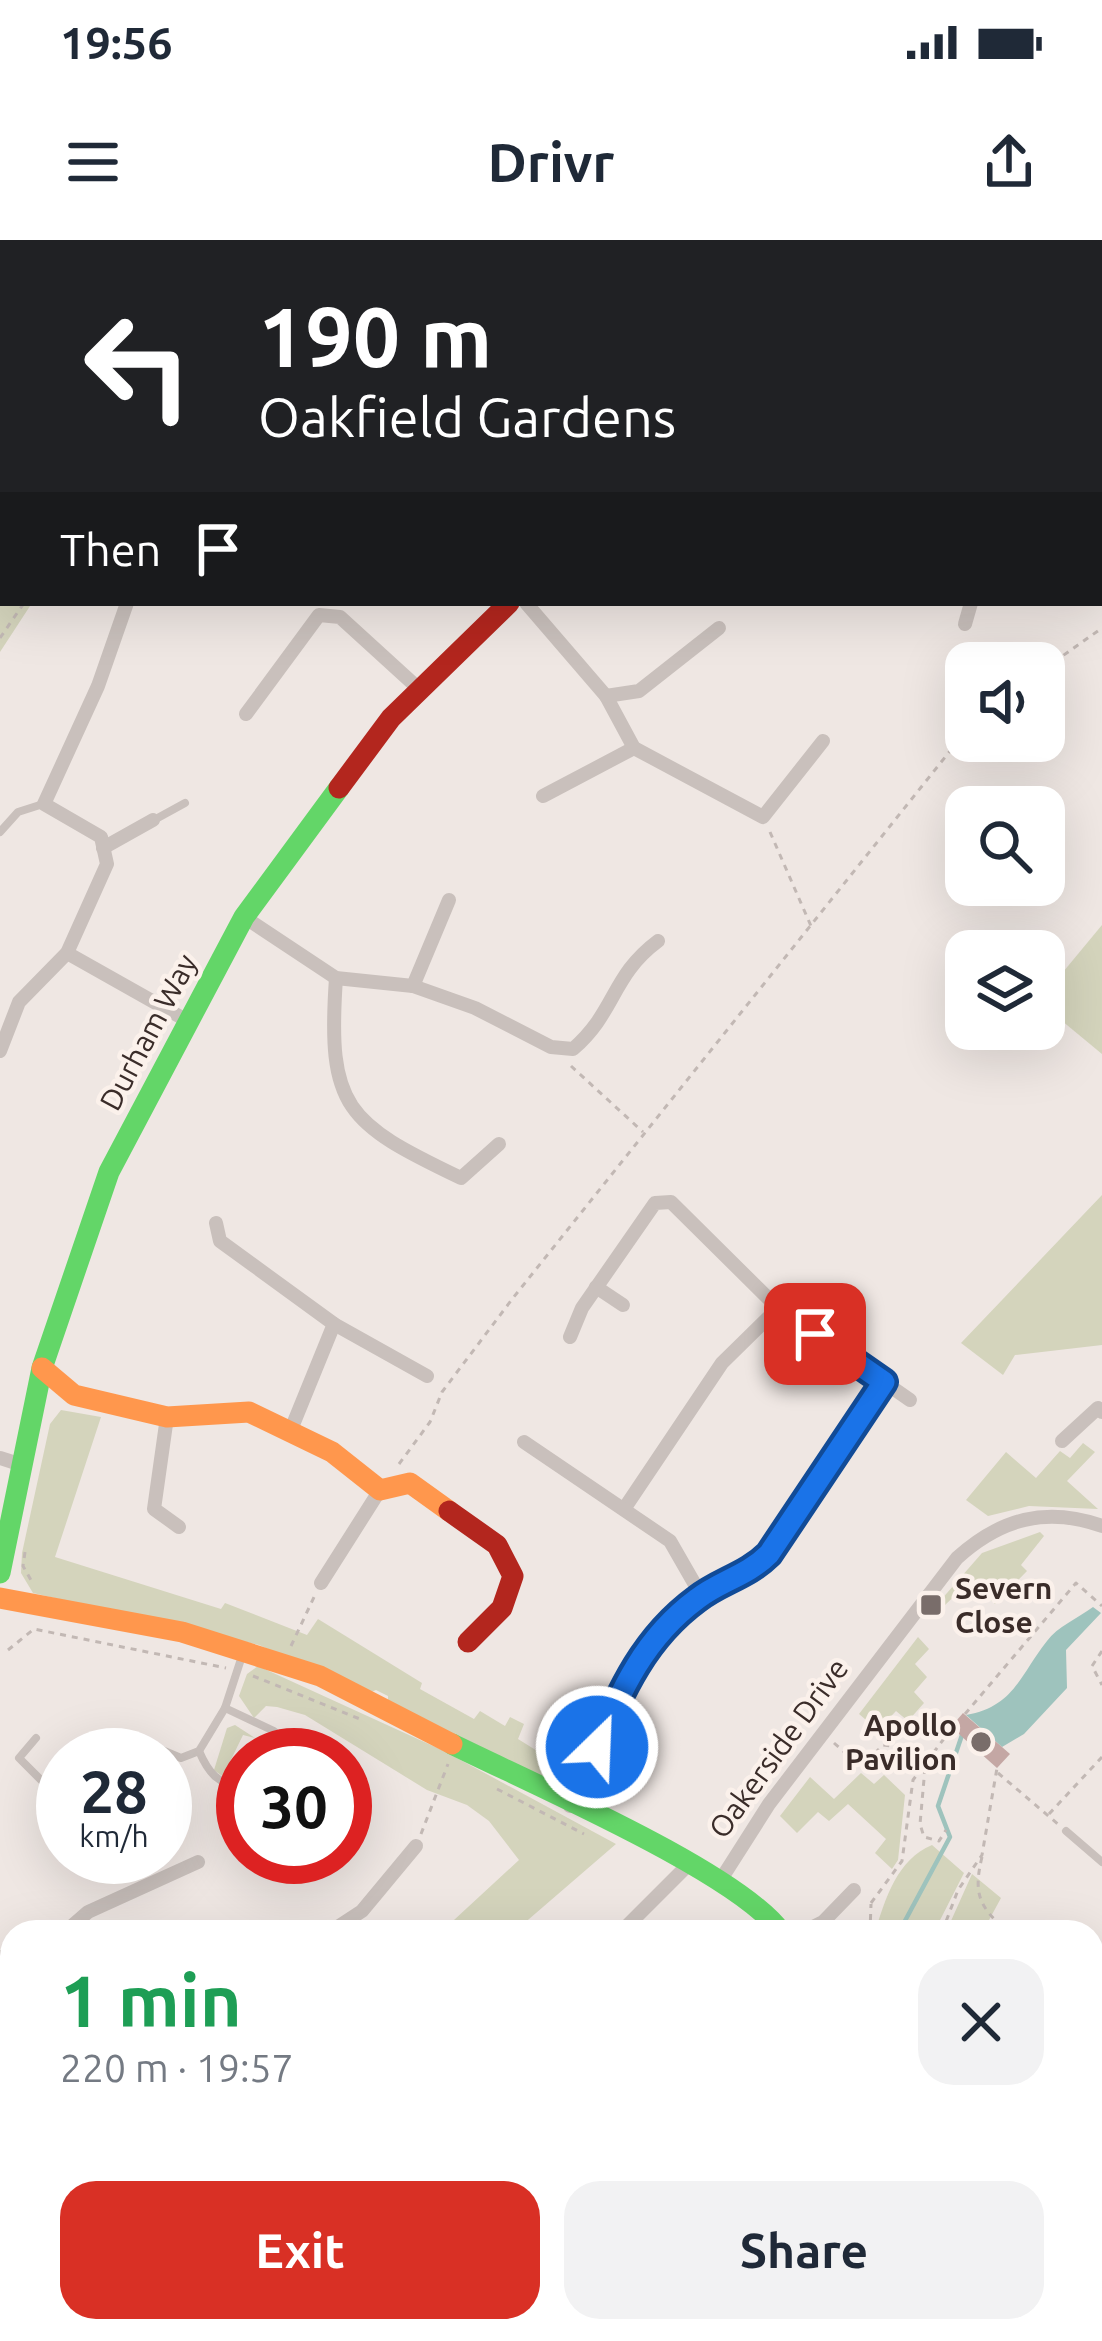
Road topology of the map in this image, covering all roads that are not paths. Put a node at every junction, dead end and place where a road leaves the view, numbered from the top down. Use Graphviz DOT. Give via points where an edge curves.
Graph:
graph roads {
  1 [pos="126,606"];
  2 [pos="506,606"];
  3 [pos="529,606"];
  4 [pos="970,606"];
  5 [pos="965,624"];
  6 [pos="719,628"];
  7 [pos="418,689"];
  8 [pos="606,696"];
  9 [pos="246,714"];
  10 [pos="823,741"];
  11 [pos="634,748"];
  12 [pos="543,796"];
  13 [pos="185,802"];
  14 [pos="44,804"];
  15 [pos="153,820"];
  16 [pos="0,832"];
  17 [pos="103,848"];
  18 [pos="449,900"];
  19 [pos="244,917"];
  20 [pos="658,941"];
  21 [pos="67,953"];
  22 [pos="336,978"];
  23 [pos="413,986"];
  24 [pos="185,1020"];
  25 [pos="0,1051"];
  26 [pos="499,1144"];
  27 [pos="216,1223"];
  28 [pos="596,1287"];
  29 [pos="622,1305"];
  30 [pos="778,1308"];
  31 [pos="334,1324"];
  32 [pos="570,1337"];
  33 [pos="42,1368"];
  34 [pos="427,1376"];
  35 [pos="884,1382"];
  36 [pos="910,1400"];
  37 [pos="1102,1412"];
  38 [pos="167,1417"];
  39 [pos="290,1432"];
  40 [pos="1062,1441"];
  41 [pos="524,1442"];
  42 [pos="11,1461"];
  43 [pos="380,1490"];
  44 [pos="624,1509"];
  45 [pos="1102,1525"];
  46 [pos="179,1527"];
  47 [pos="0,1573"];
  48 [pos="321,1583"];
  49 [pos="701,1595"];
  50 [pos="0,1598"];
  51 [pos="468,1642"];
  52 [pos="244,1649"];
  53 [pos="225,1708"];
  54 [pos="268,1728"];
  55 [pos="36,1738"];
  56 [pos="199,1751"];
  57 [pos="192,1754"];
  58 [pos="36,1775"];
  59 [pos="216,1778"];
  60 [pos="570,1806"];
  61 [pos="1066,1831"];
  62 [pos="416,1846"];
  63 [pos="198,1862"];
  64 [pos="1102,1862"];
  65 [pos="686,1867"];
  66 [pos="720,1881"];
  67 [pos="854,1890"];
  68 [pos="79,1920"];
  69 [pos="348,1920"];
  70 [pos="633,1920"];
  71 [pos="772,1920"];
  72 [pos="826,1920"];
  1 -- 14 [label="street"];
  2 -- 7 [label="street, Durham Way"];
  3 -- 8 [label="street"];
  4 -- 5 [label="street"];
  6 -- 8 [label="street" via="639,691"];
  7 -- 9 [label="street" via="340,617 319,615"];
  7 -- 19 [label="street, Durham Way"];
  8 -- 11 [label="street"];
  10 -- 11 [label="street" via="763,818"];
  11 -- 12 [label="street"];
  13 -- 15 [label="lane"];
  14 -- 16 [label="lane" via="18,812"];
  14 -- 17 [label="street" via="100,836"];
  15 -- 17 [label="street"];
  17 -- 21 [label="street" via="107,864"];
  18 -- 23 [label="street"];
  19 -- 22 [label="street"];
  19 -- 24 [label="street, Durham Way"];
  20 -- 23 [label="street" via="628,963 598,1028 573,1048"];
  21 -- 24 [label="street"];
  21 -- 25 [label="street" via="19,1002"];
  22 -- 23 [label="street"];
  22 -- 26 [label="street" via="332,1043 344,1101 383,1141 461,1178"];
  24 -- 33 [label="street, Durham Way" via="109,1172"];
  27 -- 31 [label="street" via="220,1241"];
  28 -- 29 [label="street"];
  28 -- 30 [label="street" via="655,1203 671,1202"];
  28 -- 32 [label="street"];
  30 -- 35 [label="street"];
  30 -- 44 [label="street" via="722,1363"];
  31 -- 34 [label="street"];
  31 -- 39 [label="street"];
  33 -- 38 [label="street" via="74,1395"];
  33 -- 42 [label="street, Durham Way"];
  35 -- 36 [label="street"];
  35 -- 49 [label="street" via="769,1554"];
  37 -- 40 [label="street"];
  38 -- 39 [label="street" via="249,1412"];
  38 -- 46 [label="street" via="154,1509"];
  39 -- 43 [label="street"];
  41 -- 44 [label="street"];
  42 -- 47 [label="street, Durham Way"];
  43 -- 48 [label="street"];
  43 -- 51 [label="street" via="410,1484 496,1546 513,1576 502,1608"];
  44 -- 49 [label="street" via="670,1541"];
  45 -- 66 [label="street, Oakerside Drive" via="1047,1514 983,1535 957,1558"];
  49 -- 60 [label="street" via="634,1664"];
  50 -- 52 [label="street, Oakerside Drive"];
  52 -- 53 [label="lane"];
  52 -- 60 [label="street, Oakerside Drive"];
  53 -- 54 [label="lane"];
  53 -- 56 [label="lane"];
  55 -- 58 [label="lane" via="19,1758"];
  56 -- 57 [label="lane"];
  56 -- 59 [label="lane"];
  60 -- 65 [label="street, Oakerside Drive"];
  61 -- 64 [label="lane"];
  62 -- 69 [label="street"];
  63 -- 68 [label="street"];
  65 -- 66 [label="street, Oakerside Drive"];
  65 -- 70 [label="street"];
  66 -- 71 [label="street"];
  67 -- 72 [label="street"];
}
